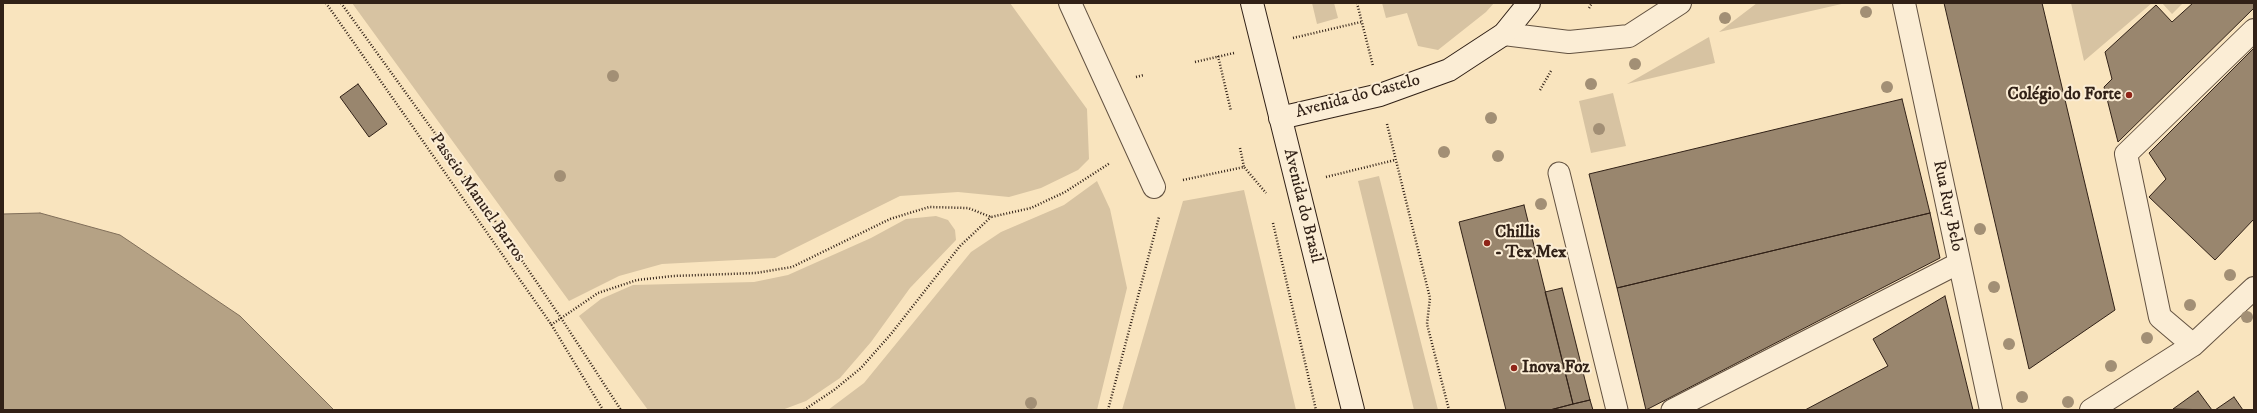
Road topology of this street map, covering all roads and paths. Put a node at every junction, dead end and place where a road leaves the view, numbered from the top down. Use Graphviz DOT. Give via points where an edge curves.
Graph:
graph roads {
  1 [pos="326,3"];
  2 [pos="341,3"];
  3 [pos="1070,3"];
  4 [pos="1252,3"];
  5 [pos="1356,3"];
  6 [pos="1529,3"];
  7 [pos="1680,3"];
  8 [pos="1904,3"];
  9 [pos="1361,22"];
  10 [pos="2254,30"];
  11 [pos="1504,34"];
  12 [pos="1292,38"];
  13 [pos="1236,52"];
  14 [pos="1218,56"];
  15 [pos="1195,62"];
  16 [pos="1374,74"];
  17 [pos="1231,111"];
  18 [pos="1385,116"];
  19 [pos="1280,118"];
  20 [pos="1240,148"];
  21 [pos="1137,150"];
  22 [pos="1395,160"];
  23 [pos="1244,167"];
  24 [pos="1559,173"];
  25 [pos="1324,177"];
  26 [pos="1154,187"];
  27 [pos="1267,198"];
  28 [pos="1160,213"];
  29 [pos="990,217"];
  30 [pos="1272,221"];
  31 [pos="1959,263"];
  32 [pos="2254,288"];
  33 [pos="561,318"];
  34 [pos="551,325"];
  35 [pos="2193,345"];
  36 [pos="604,410"];
  37 [pos="621,410"];
  38 [pos="804,410"];
  39 [pos="1108,410"];
  40 [pos="1316,410"];
  41 [pos="1353,410"];
  42 [pos="1449,410"];
  43 [pos="1618,410"];
  44 [pos="1672,410"];
  45 [pos="1991,410"];
  46 [pos="2090,410"];
  1 -- 34 [label="path, Passeio Manuel Barros"];
  2 -- 33 [label="path" via="442,143"];
  3 -- 21 [label="street"];
  4 -- 19 [label="street, Avenida do Brasil"];
  5 -- 9 [label="path"];
  6 -- 11 [label="street, Avenida do Castelo"];
  7 -- 11 [label="street" via="1629,36 1569,42"];
  8 -- 31 [label="street, Rua Ruy Belo"];
  9 -- 12 [label="path"];
  9 -- 16 [label="path"];
  10 -- 35 [label="street" via="2126,154 2160,317"];
  11 -- 19 [label="street, Avenida do Castelo" via="1449,70 1412,85"];
  13 -- 14 [label="path"];
  14 -- 15 [label="path"];
  14 -- 17 [label="path"];
  18 -- 22 [label="path"];
  19 -- 41 [label="street, Avenida do Brasil"];
  20 -- 23 [label="path"];
  21 -- 26 [label="street"];
  21 -- 29 [label="path" via="1116,159 1066,192 1031,208"];
  22 -- 25 [label="path"];
  22 -- 42 [label="path" via="1430,298 1427,324"];
  23 -- 26 [label="path"];
  23 -- 27 [label="path" via="1266,191"];
  24 -- 43 [label="lane"];
  28 -- 39 [label="path"];
  29 -- 33 [label="path" via="968,208 929,207 890,219 792,267 756,273 637,280 598,293"];
  29 -- 38 [label="path" via="960,246 891,334 860,368"];
  30 -- 40 [label="path"];
  31 -- 44 [label="lane"];
  31 -- 45 [label="street, Rua Ruy Belo"];
  32 -- 35 [label="street"];
  33 -- 34 [label="path"];
  33 -- 37 [label="path"];
  34 -- 36 [label="path, Passeio Manuel Barros"];
  35 -- 46 [label="street"];
}
